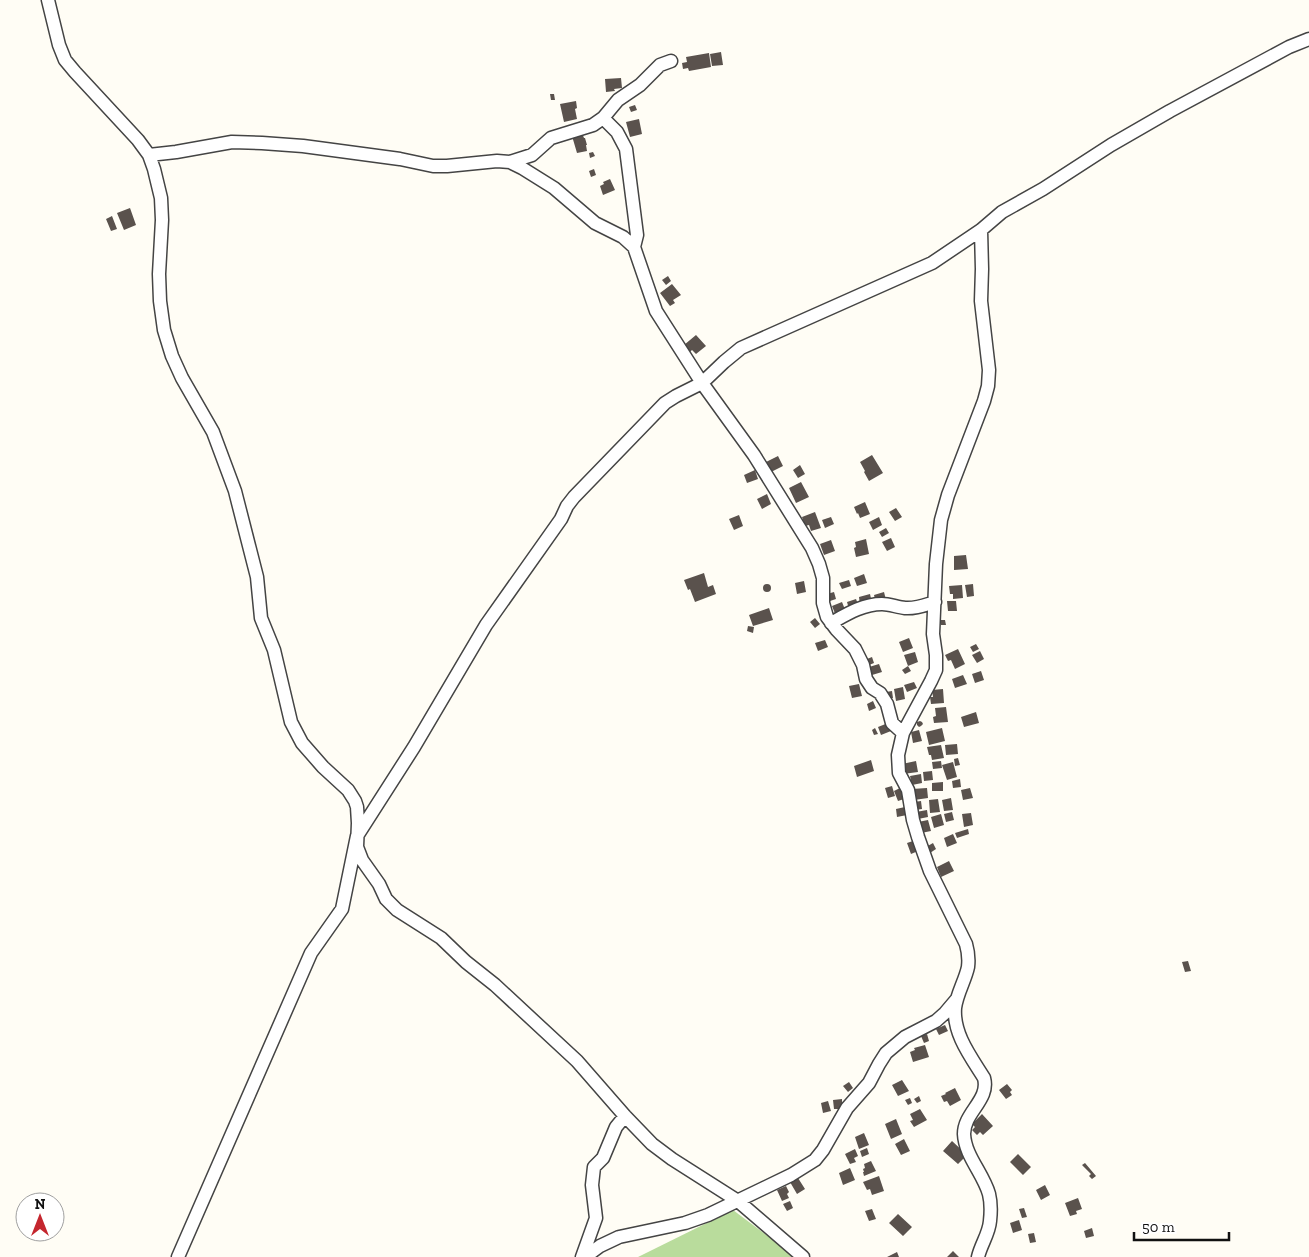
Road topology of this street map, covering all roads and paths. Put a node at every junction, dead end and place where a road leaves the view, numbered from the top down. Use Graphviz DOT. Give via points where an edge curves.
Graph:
graph roads {
  1 [pos="48,0"];
  2 [pos="1309,39"];
  3 [pos="671,61"];
  4 [pos="603,118"];
  5 [pos="149,155"];
  6 [pos="510,162"];
  7 [pos="981,230"];
  8 [pos="634,247"];
  9 [pos="702,383"];
  10 [pos="935,602"];
  11 [pos="831,623"];
  12 [pos="903,734"];
  13 [pos="357,836"];
  14 [pos="957,999"];
  15 [pos="625,1116"];
  16 [pos="738,1201"];
  17 [pos="178,1257"];
  18 [pos="584,1257"];
  19 [pos="803,1257"];
  20 [pos="978,1257"];
  1 -- 5 [label="street" via="65,60"];
  2 -- 7 [label="street" via="1111,145 1002,212"];
  3 -- 4 [label="street" via="660,65 640,85 618,100"];
  4 -- 6 [label="street" via="593,125 550,138 532,155"];
  4 -- 8 [label="street" via="617,132 626,149 637,235"];
  5 -- 6 [label="street" via="232,142 313,147 433,166"];
  5 -- 13 [label="street" via="161,198 159,274 164,330 182,378 213,432 235,491 257,577 261,618 274,650 291,722 302,743 355,801"];
  6 -- 8 [label="street" via="554,188 595,223 623,237"];
  7 -- 9 [label="street" via="932,263 741,348"];
  7 -- 10 [label="street" via="981,301 988,386 941,520"];
  8 -- 9 [label="street" via="656,311"];
  9 -- 11 [label="street" via="754,454 812,548 823,578 823,603"];
  9 -- 13 [label="street" via="666,403 568,506 486,625"];
  10 -- 11 [label="street" via="918,608 881,604 865,606"];
  10 -- 12 [label="street" via="936,670"];
  11 -- 12 [label="street" via="855,649 866,679 880,693 892,723"];
  12 -- 14 [label="street" via="898,755 899,773 908,790 913,820 930,872 968,953 968,967"];
  13 -- 15 [label="street" via="362,860 386,899 441,938 495,986 577,1061"];
  13 -- 17 [label="street" via="342,909 311,954"];
  14 -- 16 [label="street" via="936,1021 905,1037 886,1053 815,1160"];
  14 -- 20 [label="street" via="956,1027 986,1084 981,1099 965,1124 964,1133 989,1193 991,1220"];
  15 -- 16 [label="street" via="652,1144"];
  15 -- 18 [label="street" via="616,1127 603,1158 594,1167 592,1184 596,1218"];
  16 -- 18 [label="street" via="685,1223 619,1237"];
  16 -- 19 [label="street"];
}
